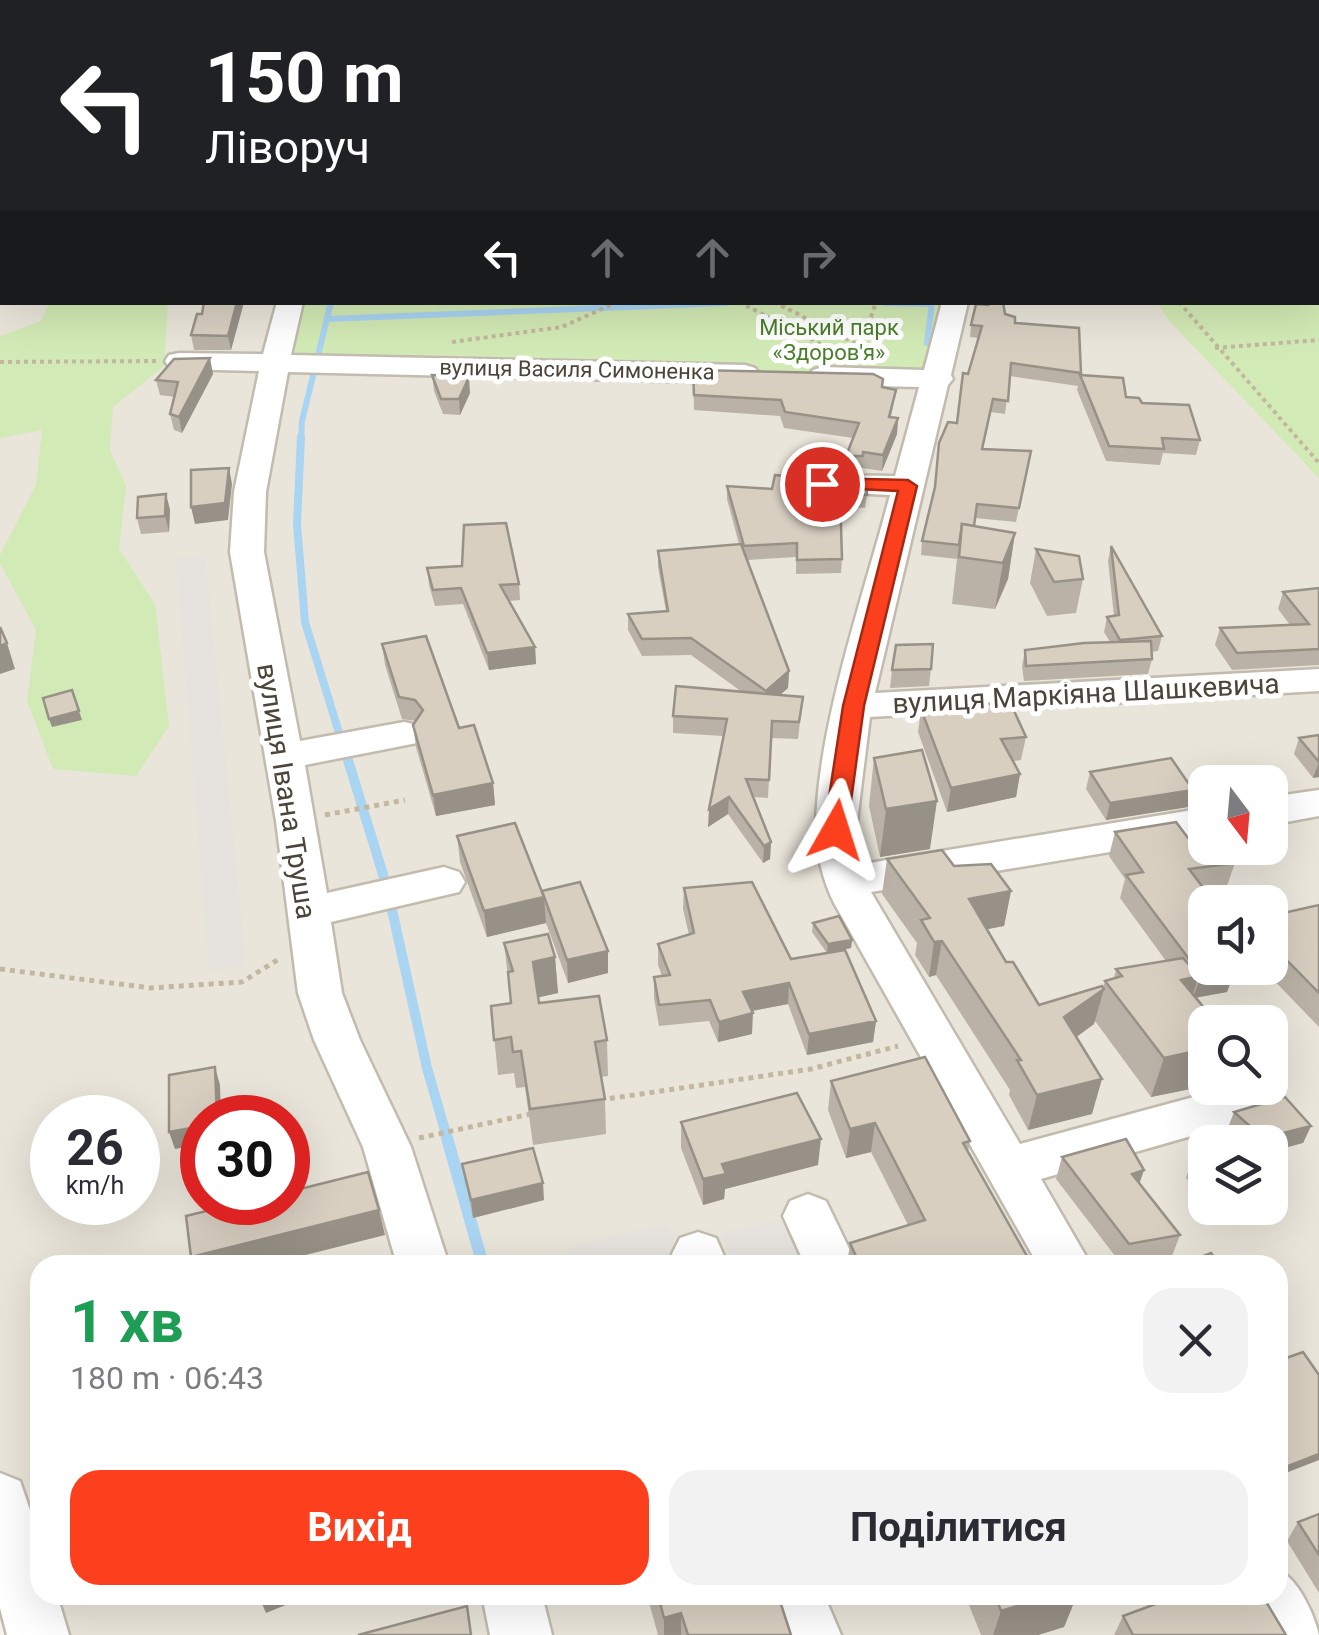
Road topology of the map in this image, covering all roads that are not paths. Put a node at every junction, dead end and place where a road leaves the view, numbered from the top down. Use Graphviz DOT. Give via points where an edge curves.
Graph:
graph roads {
  1 [pos="291,305"];
  2 [pos="954,305"];
  3 [pos="179,361"];
  4 [pos="302,363"];
  5 [pos="938,378"];
  6 [pos="822,484"];
  7 [pos="908,486"];
  8 [pos="1319,680"];
  9 [pos="854,706"];
  10 [pos="404,734"];
  11 [pos="284,757"];
  12 [pos="1319,802"];
  13 [pos="1288,808"];
  14 [pos="1188,825"];
  15 [pos="444,882"];
  16 [pos="845,882"];
  17 [pos="308,912"];
  18 [pos="1233,1105"];
  19 [pos="1007,1168"];
  20 [pos="808,1216"];
  21 [pos="420,1255"];
  22 [pos="826,1255"];
  23 [pos="1060,1255"];
  24 [pos="0,1501"];
  25 [pos="514,1605"];
  26 [pos="798,1605"];
  27 [pos="1272,1605"];
  28 [pos="38,1635"];
  29 [pos="521,1635"];
  30 [pos="810,1635"];
  31 [pos="1290,1635"];
  1 -- 4 [label="street, вулиця Івана Труша"];
  2 -- 5 [label="street, вулиця Маркіяна Шашкевича"];
  3 -- 4 [label="street, вулиця Василя Симоненка"];
  4 -- 5 [label="street, вулиця Василя Симоненка"];
  4 -- 11 [label="street, вулиця Івана Труша" via="246,528"];
  5 -- 7 [label="street, вулиця Маркіяна Шашкевича"];
  6 -- 7 [label="street"];
  7 -- 9 [label="street, вулиця Маркіяна Шашкевича"];
  8 -- 9 [label="street, вулиця Маркіяна Шашкевича"];
  9 -- 16 [label="street, вулиця Маркіяна Шашкевича" via="836,830"];
  10 -- 11 [label="street"];
  11 -- 17 [label="street, вулиця Івана Труша"];
  12 -- 13 [label="street"];
  14 -- 16 [label="street"];
  15 -- 17 [label="street"];
  16 -- 19 [label="street, вулиця Маркіяна Шашкевича"];
  17 -- 21 [label="street, вулиця Івана Труша" via="320,993 387,1147"];
  18 -- 19 [label="street"];
  19 -- 23 [label="street, вулиця Маркіяна Шашкевича"];
  20 -- 22 [label="street"];
  24 -- 28 [label="street"];
  25 -- 29 [label="street"];
  26 -- 30 [label="street"];
  27 -- 31 [label="street"];
}
